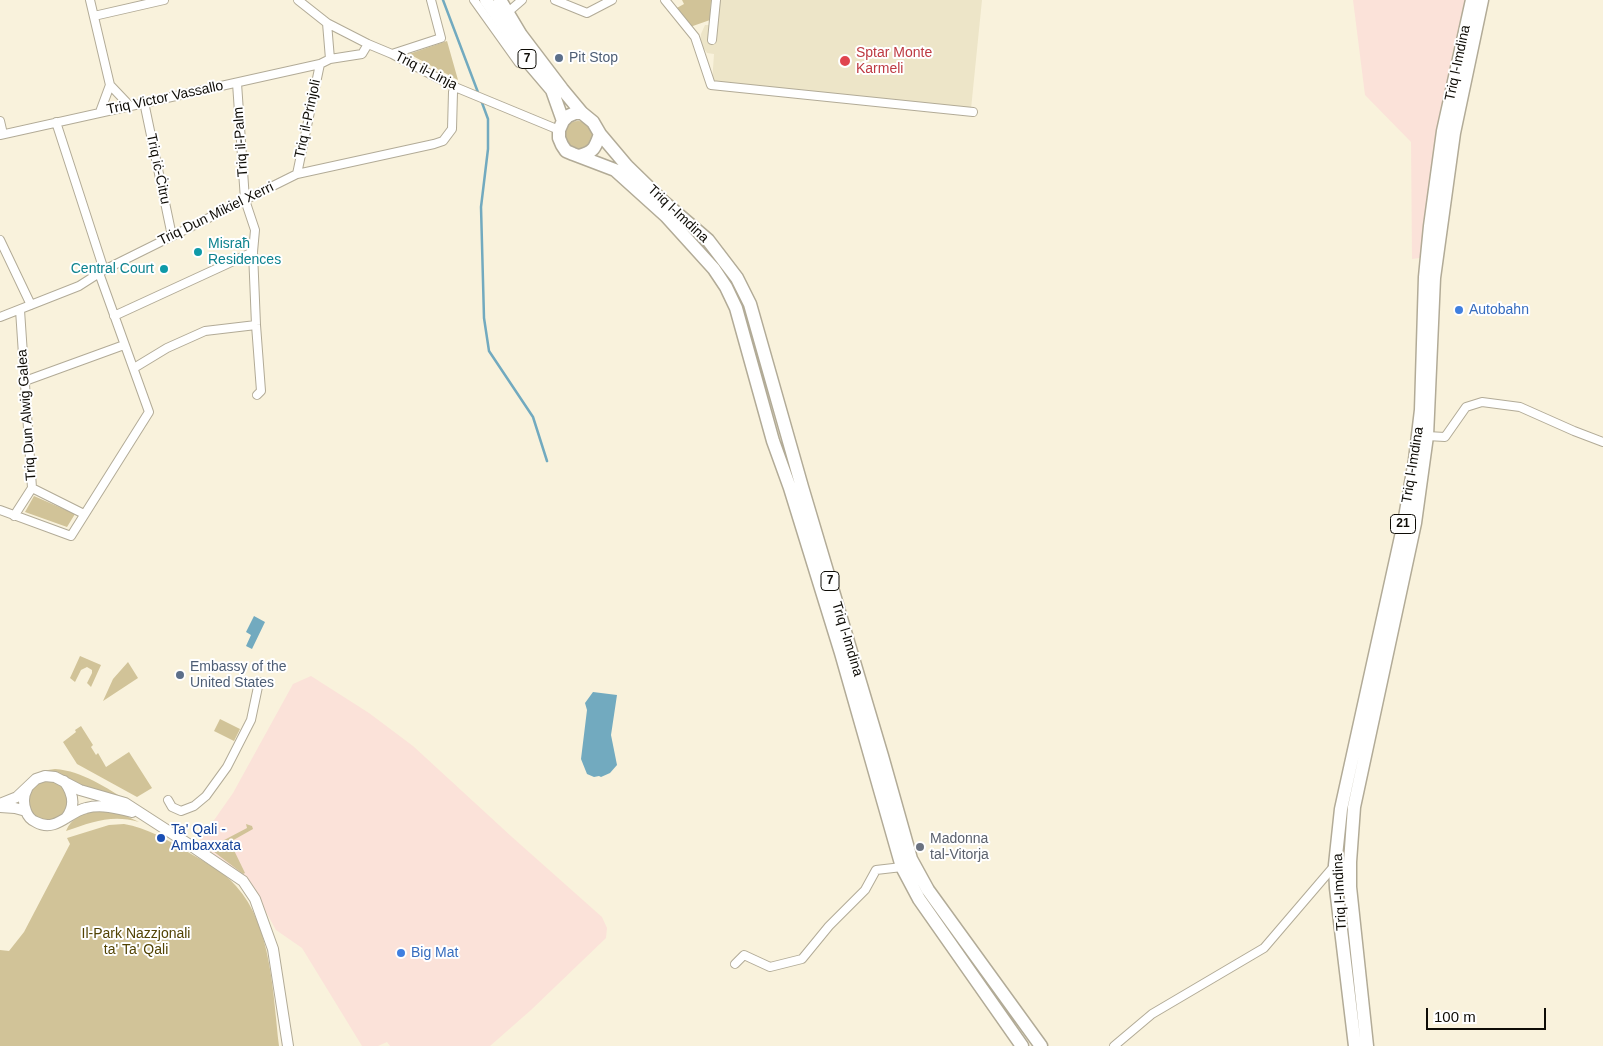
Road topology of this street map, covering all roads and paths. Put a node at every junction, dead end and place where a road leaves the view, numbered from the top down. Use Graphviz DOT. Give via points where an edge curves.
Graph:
graph roads {
  1 [pos="90,0"];
  2 [pos="164,0"];
  3 [pos="298,0"];
  4 [pos="431,0"];
  5 [pos="478,0"];
  6 [pos="500,0"];
  7 [pos="522,0"];
  8 [pos="555,0"];
  9 [pos="612,0"];
  10 [pos="664,0"];
  11 [pos="716,0"];
  12 [pos="1472,0"];
  13 [pos="1482,0"];
  14 [pos="507,13"];
  15 [pos="94,16"];
  16 [pos="327,23"];
  17 [pos="712,40"];
  18 [pos="368,44"];
  19 [pos="392,54"];
  20 [pos="330,59"];
  21 [pos="320,64"];
  22 [pos="237,83"];
  23 [pos="110,85"];
  24 [pos="455,87"];
  25 [pos="144,102"];
  26 [pos="129,105"];
  27 [pos="100,112"];
  28 [pos="973,112"];
  29 [pos="582,114"];
  30 [pos="0,121"];
  31 [pos="56,122"];
  32 [pos="561,125"];
  33 [pos="2,134"];
  34 [pos="600,134"];
  35 [pos="579,156"];
  36 [pos="297,174"];
  37 [pos="245,200"];
  38 [pos="172,236"];
  39 [pos="0,240"];
  40 [pos="253,252"];
  41 [pos="102,271"];
  42 [pos="31,305"];
  43 [pos="20,310"];
  44 [pos="114,316"];
  45 [pos="0,317"];
  46 [pos="256,325"];
  47 [pos="124,344"];
  48 [pos="134,368"];
  49 [pos="25,381"];
  50 [pos="257,394"];
  51 [pos="1428,436"];
  52 [pos="1603,442"];
  53 [pos="32,488"];
  54 [pos="0,510"];
  55 [pos="84,514"];
  56 [pos="14,516"];
  57 [pos="259,682"];
  58 [pos="63,781"];
  59 [pos="29,785"];
  60 [pos="168,800"];
  61 [pos="0,806"];
  62 [pos="26,811"];
  63 [pos="142,816"];
  64 [pos="64,820"];
  65 [pos="1335,865"];
  66 [pos="902,867"];
  67 [pos="736,964"];
  68 [pos="288,1046"];
  69 [pos="1022,1046"];
  70 [pos="1041,1046"];
  71 [pos="1114,1046"];
  72 [pos="1354,1046"];
  73 [pos="1367,1046"];
  1 -- 15 [label="street"];
  2 -- 15 [label="street"];
  3 -- 16 [label="street, Triq il-Linja"];
  4 -- 19 [label="street" via="441,38"];
  5 -- 32 [label="highway, Triq l-Imdina / 7" via="552,90"];
  6 -- 14 [label="highway, Triq l-Imdina / 7"];
  7 -- 14 [label="street"];
  8 -- 9 [label="street" via="587,13"];
  10 -- 28 [label="street" via="696,37 710,85"];
  11 -- 17 [label="street"];
  12 -- 65 [label="highway, Triq l-Imdina / 21" via="1444,132 1430,226 1424,277 1421,410 1415,460 1341,809"];
  13 -- 51 [label="highway, Triq l-Imdina / 21" via="1454,133 1434,278"];
  14 -- 29 [label="highway, Triq l-Imdina / 7"];
  15 -- 23 [label="street"];
  16 -- 18 [label="street, Triq il-Linja"];
  16 -- 20 [label="street"];
  18 -- 19 [label="street, Triq il-Linja"];
  18 -- 20 [label="street, Triq Victor Vassallo" via="362,54"];
  19 -- 24 [label="street, Triq il-Linja"];
  20 -- 21 [label="street, Triq Victor Vassallo"];
  21 -- 22 [label="street, Triq Victor Vassallo"];
  21 -- 36 [label="street, Triq il-Prinjoli"];
  22 -- 25 [label="street, Triq Victor Vassallo"];
  22 -- 37 [label="street, Triq il-Palm"];
  23 -- 26 [label="street"];
  23 -- 27 [label="street"];
  24 -- 32 [label="street, Triq il-Linja"];
  24 -- 36 [label="street, Triq Dun Mikiel Xerri" via="452,129 443,141"];
  25 -- 26 [label="street, Triq Victor Vassallo"];
  25 -- 38 [label="street, Triq iċ-Ċitru"];
  26 -- 27 [label="street, Triq Victor Vassallo"];
  27 -- 31 [label="street, Triq Victor Vassallo"];
  29 -- 32 [label="highway" via="568,116"];
  29 -- 34 [label="highway, Triq l-Imdina / 7" via="593,122"];
  30 -- 33 [label="street"];
  31 -- 33 [label="street, Triq Victor Vassallo"];
  31 -- 41 [label="street"];
  32 -- 35 [label="highway, Triq l-Imdina / 7" via="559,138 562,145 566,151"];
  34 -- 35 [label="highway" via="592,151"];
  34 -- 70 [label="highway, Triq l-Imdina / 7" via="665,204 708,240 737,278 750,304 911,859 928,890"];
  35 -- 66 [label="highway, Triq l-Imdina / 7" via="615,170 666,216 714,269 736,308"];
  36 -- 37 [label="street, Triq Dun Mikiel Xerri"];
  37 -- 38 [label="street, Triq Dun Mikiel Xerri"];
  37 -- 40 [label="street, Triq il-Palm" via="255,230"];
  38 -- 41 [label="street, Triq Dun Mikiel Xerri"];
  39 -- 42 [label="street"];
  40 -- 44 [label="street"];
  40 -- 46 [label="street, Triq il-Palm"];
  41 -- 42 [label="street, Triq Dun Mikiel Xerri" via="79,286"];
  41 -- 44 [label="street"];
  42 -- 43 [label="street, Triq Dun Mikiel Xerri"];
  43 -- 45 [label="street, Triq Dun Mikiel Xerri"];
  43 -- 49 [label="street, Triq Dun Alwiġ Galea"];
  44 -- 47 [label="street"];
  46 -- 48 [label="street" via="205,331"];
  46 -- 50 [label="street, Triq il-Palm" via="261,391"];
  47 -- 48 [label="street"];
  47 -- 49 [label="street"];
  48 -- 55 [label="street" via="148,412"];
  49 -- 53 [label="street, Triq Dun Alwiġ Galea"];
  51 -- 52 [label="street" via="1446,438 1466,408 1482,402 1520,406"];
  51 -- 73 [label="highway, Triq l-Imdina / 21" via="1415,523 1354,807 1350,887"];
  53 -- 55 [label="street"];
  53 -- 56 [label="street, Triq Dun Alwiġ Galea"];
  54 -- 56 [label="street"];
  55 -- 56 [label="street" via="71,536"];
  57 -- 60 [label="street" via="252,720 227,767 206,796 181,812"];
  58 -- 59 [label="main road" via="46,776"];
  58 -- 63 [label="main road" via="80,790 125,804"];
  58 -- 64 [label="main road" via="72,796 70,813"];
  59 -- 61 [label="main road" via="17,797"];
  59 -- 62 [label="main road" via="23,800"];
  61 -- 62 [label="main road"];
  62 -- 64 [label="main road" via="29,818 46,826"];
  63 -- 64 [label="main road" via="98,806 85,808"];
  63 -- 68 [label="main road" via="243,881 255,899 273,949"];
  65 -- 71 [label="street" via="1264,948 1152,1014"];
  65 -- 72 [label="highway, Triq l-Imdina / 21"];
  66 -- 67 [label="street" via="876,870 865,890 829,926 802,960 770,967 744,955"];
  66 -- 69 [label="highway, Triq l-Imdina / 7" via="919,899"];
}
